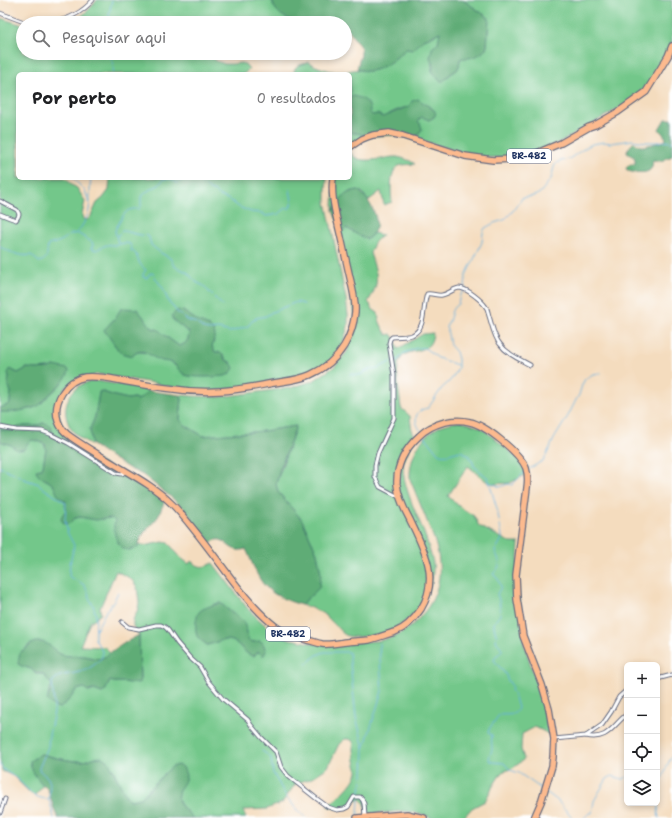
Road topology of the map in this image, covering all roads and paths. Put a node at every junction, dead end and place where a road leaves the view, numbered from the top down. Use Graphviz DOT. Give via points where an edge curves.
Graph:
graph roads {
  1 [pos="93,0"];
  2 [pos="0,13"];
  3 [pos="73,16"];
  4 [pos="16,19"];
  5 [pos="672,46"];
  6 [pos="352,146"];
  7 [pos="334,180"];
  8 [pos="0,201"];
  9 [pos="0,214"];
  10 [pos="530,365"];
  11 [pos="0,427"];
  12 [pos="126,472"];
  13 [pos="400,498"];
  14 [pos="122,622"];
  15 [pos="672,675"];
  16 [pos="660,678"];
  17 [pos="624,693"];
  18 [pos="624,717"];
  19 [pos="586,736"];
  20 [pos="554,739"];
  21 [pos="5,799"];
  22 [pos="0,813"];
  23 [pos="365,817"];
  24 [pos="357,818"];
  25 [pos="424,818"];
  26 [pos="534,818"];
  1 -- 3 [label="street"];
  2 -- 4 [label="street"];
  5 -- 6 [label="highway, BR-482" via="646,92 596,125 532,155 493,160 465,156 389,133 367,137"];
  7 -- 12 [label="highway, BR-482" via="334,202 355,307 351,332 340,352 328,364 309,376 229,390 174,389 98,377 81,378 72,382 61,396 57,407 60,425 71,437"];
  8 -- 9 [label="street" via="19,214 16,220"];
  10 -- 13 [label="street" via="507,352 498,343 487,308 471,294 460,288 442,295 427,294 424,319 418,330 412,335 392,337 389,343 394,375 394,418 378,453 375,477 380,487"];
  11 -- 12 [label="street" via="42,431 68,443 116,473"];
  12 -- 13 [label="highway, BR-482" via="158,492 179,512 260,613 288,634 323,644 370,640 397,631 420,611 430,583 428,563"];
  13 -- 20 [label="highway, BR-482" via="397,476 405,453 421,434 448,421 474,422 499,438 523,463 528,482 516,575 517,599 522,636 542,685"];
  14 -- 23 [label="street" via="128,627 139,629 156,625 165,627 176,644 200,667 223,699 248,720 276,752 281,768 288,776 328,807 337,810 348,807 354,797 360,797 364,804"];
  15 -- 16 [label="street"];
  17 -- 19 [label="street" via="602,724"];
  18 -- 19 [label="street" via="606,734"];
  19 -- 20 [label="street"];
  20 -- 26 [label="highway, BR-482" via="552,766"];
  21 -- 22 [label="street"];
  23 -- 24 [label="highway"];
  23 -- 25 [label="highway" via="407,814"];
}
